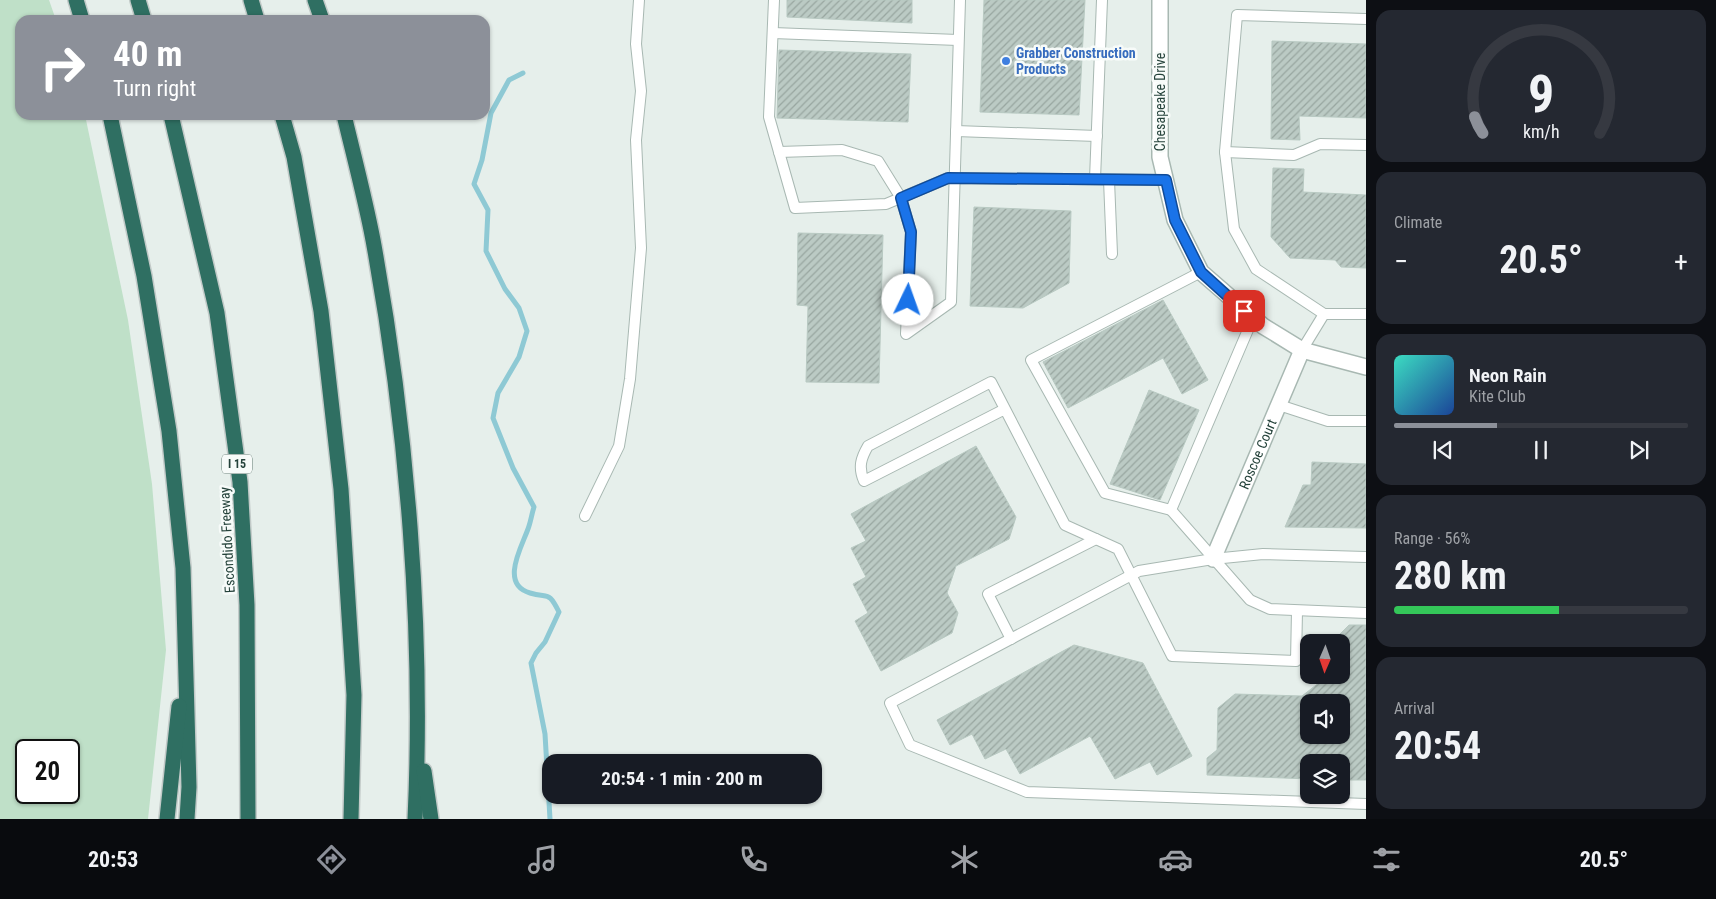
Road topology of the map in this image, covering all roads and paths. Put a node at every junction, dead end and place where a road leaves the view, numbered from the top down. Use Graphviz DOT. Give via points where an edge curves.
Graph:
graph roads {
  1 [pos="76,0"];
  2 [pos="138,0"];
  3 [pos="250,0"];
  4 [pos="316,0"];
  5 [pos="639,0"];
  6 [pos="774,0"];
  7 [pos="960,0"];
  8 [pos="1102,0"];
  9 [pos="1160,0"];
  10 [pos="80,15"];
  11 [pos="142,15"];
  12 [pos="255,15"];
  13 [pos="320,15"];
  14 [pos="1366,19"];
  15 [pos="772,33"];
  16 [pos="958,40"];
  17 [pos="111,120"];
  18 [pos="172,120"];
  19 [pos="283,120"];
  20 [pos="345,120"];
  21 [pos="956,131"];
  22 [pos="1097,136"];
  23 [pos="1366,145"];
  24 [pos="779,152"];
  25 [pos="1225,152"];
  26 [pos="954,178"];
  27 [pos="1095,179"];
  28 [pos="1109,180"];
  29 [pos="1166,180"];
  30 [pos="901,198"];
  31 [pos="1112,254"];
  32 [pos="1201,272"];
  33 [pos="1324,314"];
  34 [pos="1366,314"];
  35 [pos="1253,318"];
  36 [pos="1302,350"];
  37 [pos="1366,367"];
  38 [pos="1279,405"];
  39 [pos="1005,409"];
  40 [pos="1366,421"];
  41 [pos="1171,510"];
  42 [pos="585,516"];
  43 [pos="1096,539"];
  44 [pos="1366,557"];
  45 [pos="1213,559"];
  46 [pos="1130,576"];
  47 [pos="1297,611"];
  48 [pos="1366,613"];
  49 [pos="186,637"];
  50 [pos="1011,639"];
  51 [pos="419,735"];
  52 [pos="1366,804"];
  53 [pos="168,819"];
  54 [pos="187,819"];
  55 [pos="248,819"];
  56 [pos="351,819"];
  57 [pos="415,819"];
  58 [pos="431,819"];
  1 -- 10 [label="highway"];
  2 -- 11 [label="highway"];
  3 -- 12 [label="highway"];
  4 -- 13 [label="highway"];
  5 -- 42 [label="lane" via="636,44 641,91 636,140 641,248 630,379 619,446"];
  6 -- 15 [label="lane"];
  7 -- 16 [label="lane"];
  8 -- 22 [label="lane"];
  9 -- 29 [label="street, Chesapeake Drive" via="1160,157"];
  14 -- 25 [label="lane" via="1237,15"];
  15 -- 16 [label="lane"];
  15 -- 24 [label="lane" via="769,117"];
  16 -- 21 [label="lane"];
  17 -- 49 [label="highway" via="144,276 169,431 183,568"];
  18 -- 55 [label="highway, Escondido Freeway / I 15" via="217,313 240,482 247,605"];
  19 -- 56 [label="highway" via="294,158 321,311 341,489 354,695"];
  20 -- 51 [label="highway" via="373,238 386,318 408,520"];
  21 -- 22 [label="lane"];
  21 -- 26 [label="lane"];
  22 -- 27 [label="lane"];
  23 -- 25 [label="lane" via="1320,144 1294,155"];
  24 -- 30 [label="lane" via="842,150 878,161"];
  24 -- 30 [label="lane" via="795,208 886,204"];
  25 -- 33 [label="lane" via="1234,229 1256,269"];
  26 -- 27 [label="lane"];
  26 -- 30 [label="lane"];
  26 -- 30 [label="lane" via="951,302 906,334 911,232"];
  27 -- 28 [label="lane"];
  28 -- 29 [label="lane"];
  28 -- 31 [label="lane"];
  29 -- 32 [label="street, Chesapeake Drive" via="1175,220"];
  32 -- 35 [label="street, Chesapeake Drive"];
  32 -- 41 [label="lane" via="1031,360 1105,493"];
  33 -- 34 [label="lane"];
  33 -- 36 [label="lane"];
  35 -- 36 [label="street, Chesapeake Drive"];
  35 -- 41 [label="lane"];
  36 -- 37 [label="street, Chesapeake Drive"];
  36 -- 38 [label="street, Roscoe Court"];
  38 -- 40 [label="lane" via="1328,421"];
  38 -- 45 [label="street, Roscoe Court"];
  39 -- 39 [label="lane" via="991,382 868,446 860,458 860,474 864,481"];
  39 -- 43 [label="lane" via="1065,525"];
  41 -- 45 [label="lane"];
  43 -- 46 [label="lane" via="1118,549"];
  43 -- 50 [label="lane" via="988,594"];
  44 -- 45 [label="lane" via="1263,554"];
  45 -- 46 [label="lane" via="1139,571"];
  45 -- 47 [label="lane" via="1250,600 1270,610"];
  46 -- 47 [label="lane" via="1172,656 1296,661"];
  46 -- 50 [label="lane"];
  47 -- 48 [label="lane"];
  49 -- 53 [label="highway"];
  49 -- 54 [label="highway"];
  50 -- 52 [label="lane" via="890,703 910,744 1027,792"];
  51 -- 57 [label="highway"];
  51 -- 58 [label="highway"];
}
